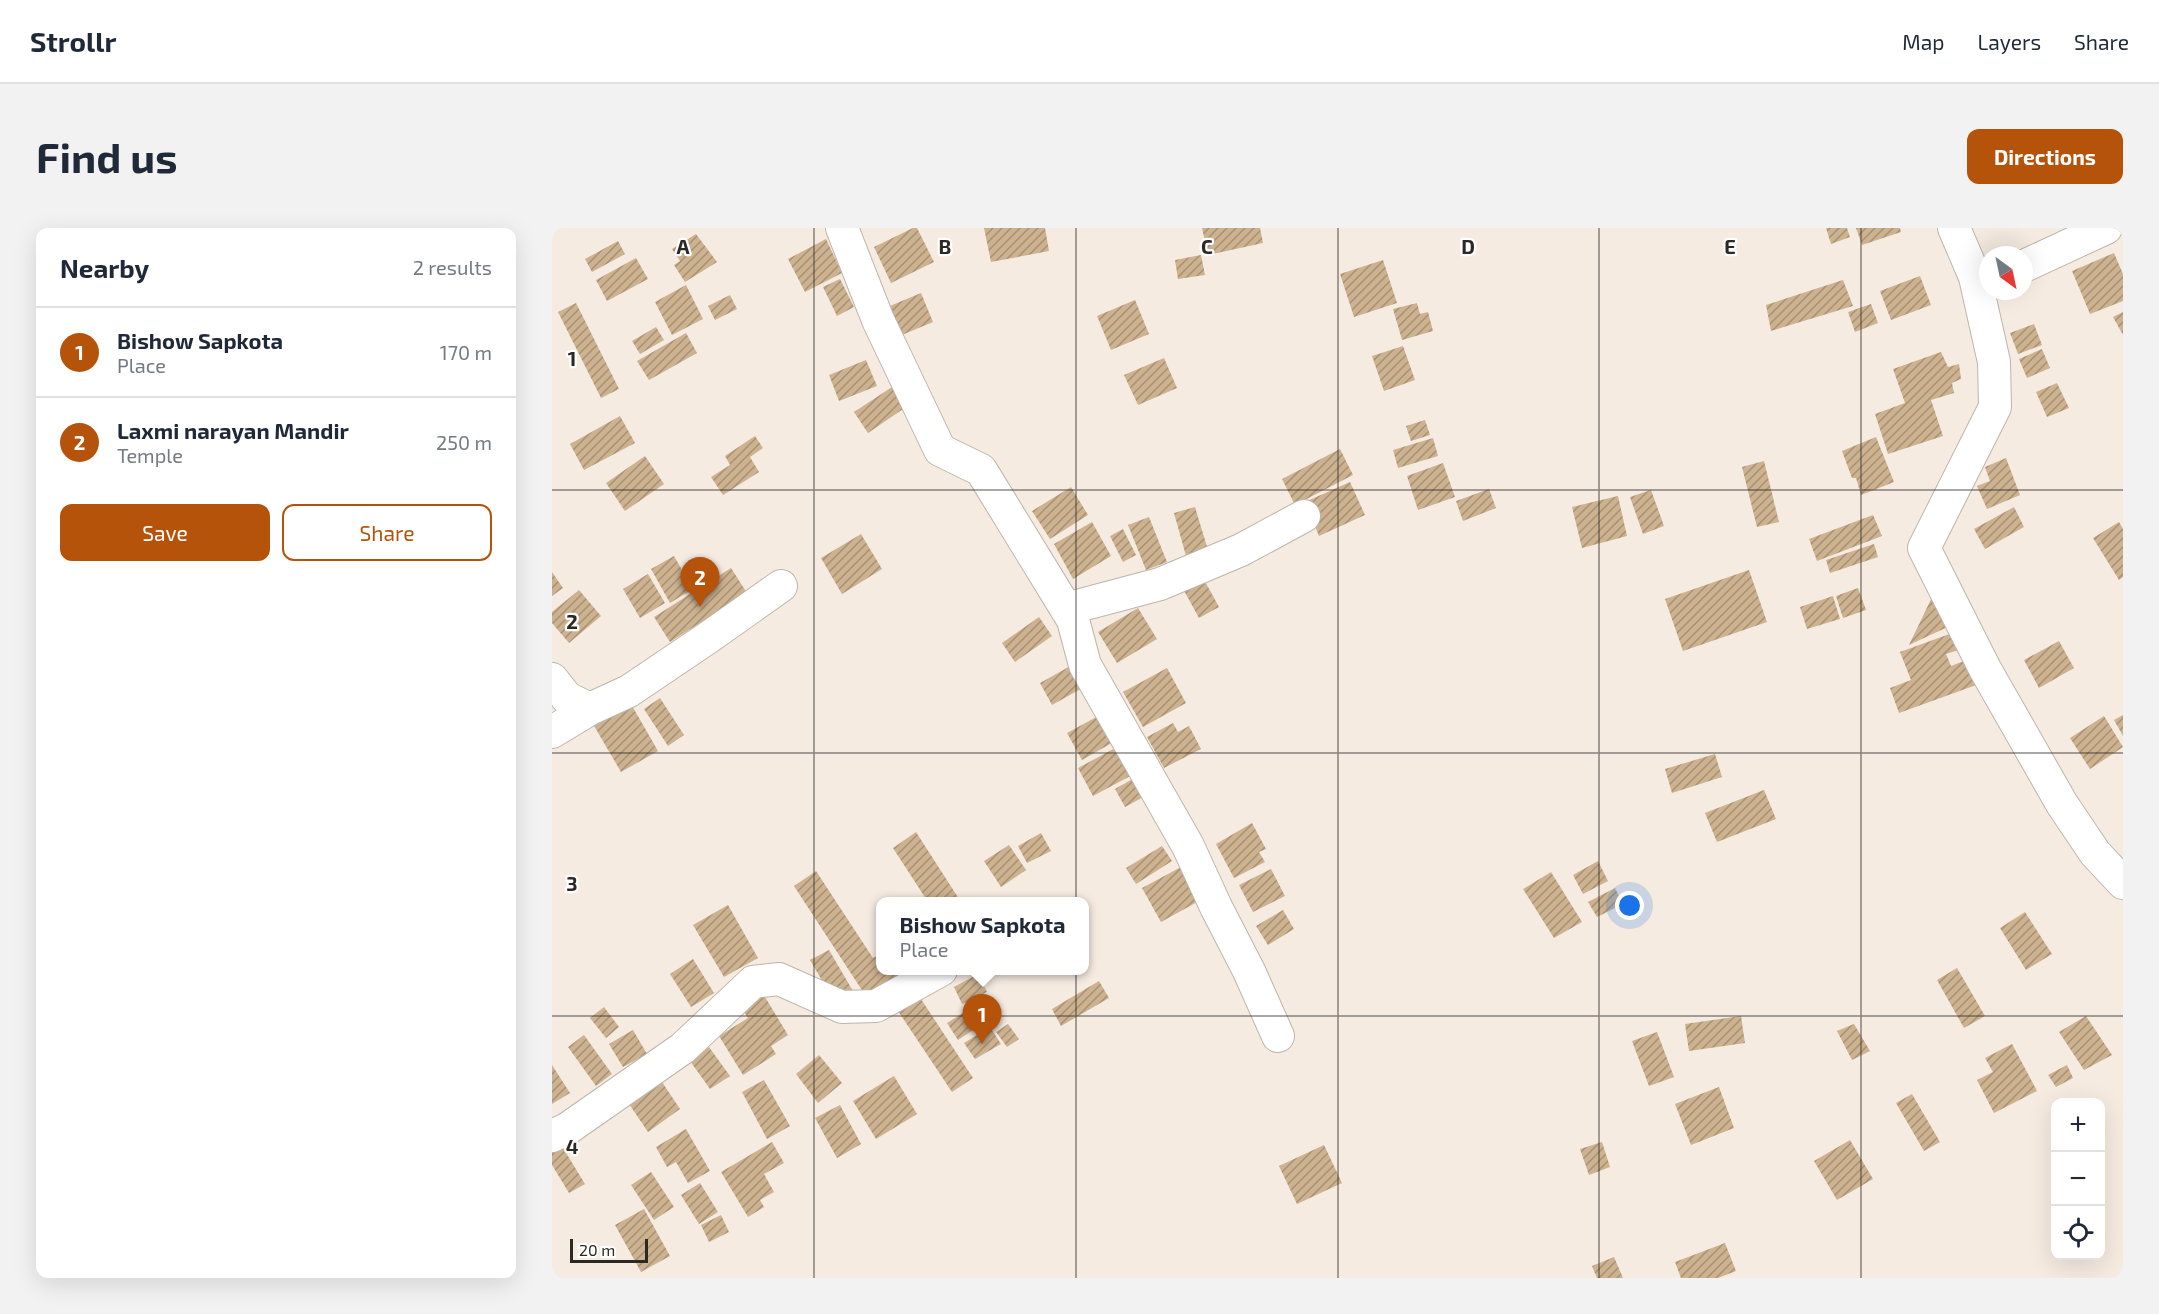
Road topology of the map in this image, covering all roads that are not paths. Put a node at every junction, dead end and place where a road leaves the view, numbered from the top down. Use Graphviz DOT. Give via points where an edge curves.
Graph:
graph roads {
  1 [pos="842,228"];
  2 [pos="1954,228"];
  3 [pos="2106,228"];
  4 [pos="2033,262"];
  5 [pos="1979,270"];
  6 [pos="1985,300"];
  7 [pos="1304,516"];
  8 [pos="781,586"];
  9 [pos="1066,609"];
  10 [pos="552,679"];
  11 [pos="590,709"];
  12 [pos="552,732"];
  13 [pos="2123,884"];
  14 [pos="932,975"];
  15 [pos="1278,1036"];
  16 [pos="552,1136"];
  1 -- 9 [label="street" via="878,320 940,450 981,470"];
  2 -- 5 [label="street"];
  3 -- 4 [label="street"];
  6 -- 13 [label="street" via="1994,362 1995,407 1924,548 1985,669 2062,804 2095,853"];
  7 -- 9 [label="street" via="1241,550 1160,584"];
  8 -- 11 [label="street" via="628,691"];
  9 -- 15 [label="street" via="1073,620 1085,664 1188,846"];
  10 -- 11 [label="street" via="567,698"];
  11 -- 12 [label="street"];
  14 -- 16 [label="street" via="876,1006 842,1007 779,980 753,982 683,1048 567,1130"];
}
